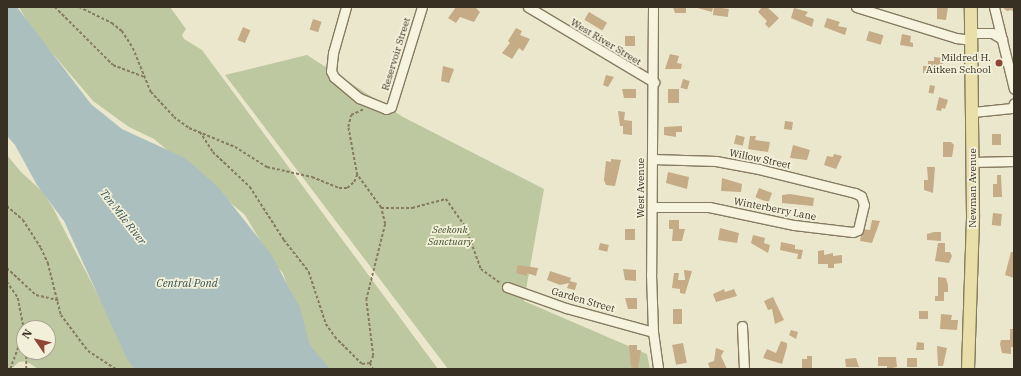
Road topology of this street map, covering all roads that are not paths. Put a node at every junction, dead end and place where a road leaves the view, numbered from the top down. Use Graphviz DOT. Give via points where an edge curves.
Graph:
graph roads {
  1 [pos="346,7"];
  2 [pos="422,7"];
  3 [pos="528,7"];
  4 [pos="653,7"];
  5 [pos="856,7"];
  6 [pos="971,7"];
  7 [pos="994,7"];
  8 [pos="972,36"];
  9 [pos="1002,39"];
  10 [pos="654,82"];
  11 [pos="1014,89"];
  12 [pos="1013,106"];
  13 [pos="973,112"];
  14 [pos="652,159"];
  15 [pos="1014,161"];
  16 [pos="973,162"];
  17 [pos="861,196"];
  18 [pos="652,207"];
  19 [pos="507,287"];
  20 [pos="742,326"];
  21 [pos="653,332"];
  22 [pos="658,369"];
  23 [pos="744,369"];
  24 [pos="968,369"];
  1 -- 2 [label="street, Reservoir Street" via="330,63 334,76 359,98 386,109 391,107"];
  3 -- 10 [label="street, West River Street"];
  4 -- 10 [label="street, West Avenue"];
  5 -- 8 [label="street" via="956,38"];
  6 -- 8 [label="main road, Newman Avenue"];
  7 -- 9 [label="street"];
  8 -- 9 [label="street" via="992,33"];
  8 -- 13 [label="main road, Newman Avenue"];
  9 -- 11 [label="street"];
  10 -- 14 [label="street, West Avenue"];
  12 -- 13 [label="street"];
  13 -- 16 [label="main road, Newman Avenue"];
  14 -- 17 [label="street, Willow Street" via="716,161 796,178"];
  14 -- 18 [label="street, West Avenue"];
  15 -- 16 [label="street"];
  16 -- 24 [label="main road, Newman Avenue"];
  17 -- 18 [label="street, Winterberry Lane" via="864,206 858,230 853,232 794,225 709,207"];
  18 -- 21 [label="street, West Avenue"];
  19 -- 21 [label="street, Garden Street" via="566,308"];
  20 -- 23 [label="street"];
  21 -- 22 [label="street, West Avenue"];
}
